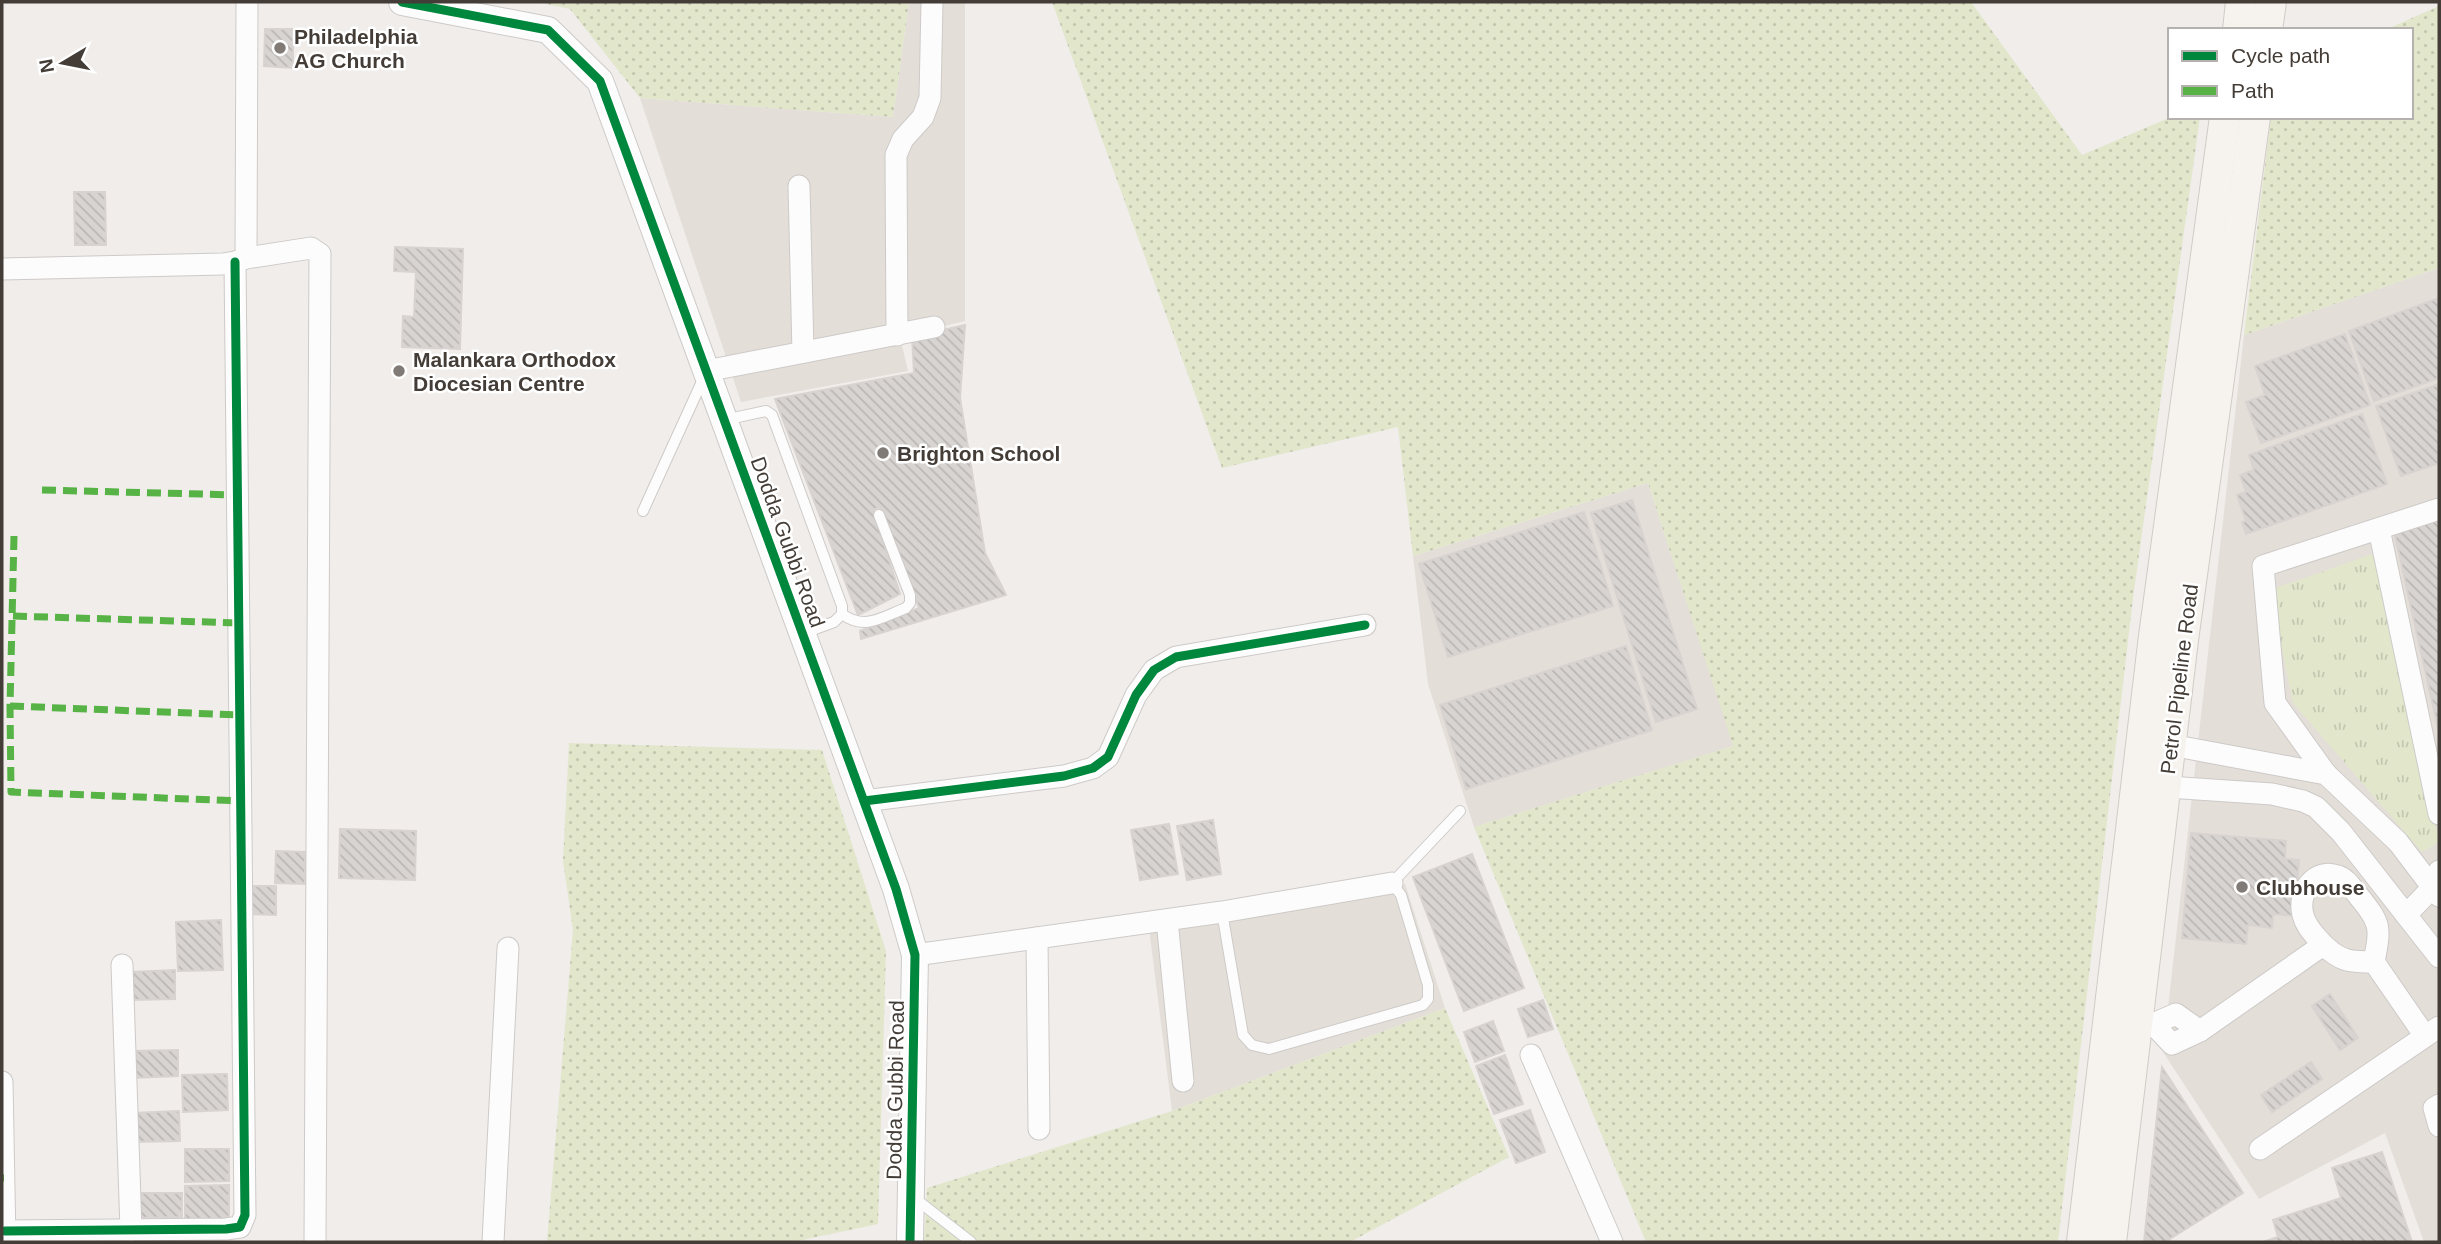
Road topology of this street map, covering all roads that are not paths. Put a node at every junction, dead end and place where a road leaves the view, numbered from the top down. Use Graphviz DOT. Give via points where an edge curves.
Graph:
graph roads {
  1 [pos="247,2"];
  2 [pos="402,2"];
  3 [pos="932,2"];
  4 [pos="2241,2"];
  5 [pos="2271,2"];
  6 [pos="2238,28"];
  7 [pos="2267,28"];
  8 [pos="2225,119"];
  9 [pos="2254,119"];
  10 [pos="799,186"];
  11 [pos="2227,209"];
  12 [pos="241,260"];
  13 [pos="2,270"];
  14 [pos="933,327"];
  15 [pos="897,335"];
  16 [pos="803,352"];
  17 [pos="706,371"];
  18 [pos="724,420"];
  19 [pos="2439,509"];
  20 [pos="643,511"];
  21 [pos="878,515"];
  22 [pos="2379,529"];
  23 [pos="842,614"];
  24 [pos="1365,625"];
  25 [pos="802,633"];
  26 [pos="2157,745"];
  27 [pos="2326,774"];
  28 [pos="2152,786"];
  29 [pos="864,801"];
  30 [pos="1460,811"];
  31 [pos="2439,814"];
  32 [pos="1392,883"];
  33 [pos="2437,885"];
  34 [pos="1222,912"];
  35 [pos="2406,915"];
  36 [pos="1167,920"];
  37 [pos="1037,938"];
  38 [pos="2322,945"];
  39 [pos="508,948"];
  40 [pos="915,955"];
  41 [pos="2439,957"];
  42 [pos="2374,962"];
  43 [pos="121,965"];
  44 [pos="2133,1020"];
  45 [pos="2432,1032"];
  46 [pos="1531,1055"];
  47 [pos="1183,1081"];
  48 [pos="2,1082"];
  49 [pos="2439,1105"];
  50 [pos="2439,1126"];
  51 [pos="1039,1129"];
  52 [pos="2260,1149"];
  53 [pos="911,1195"];
  54 [pos="131,1230"];
  55 [pos="5,1237"];
  56 [pos="315,1242"];
  57 [pos="494,1242"];
  58 [pos="910,1242"];
  59 [pos="971,1242"];
  60 [pos="1612,1242"];
  61 [pos="2082,1242"];
  62 [pos="2111,1242"];
  1 -- 12 [label="street"];
  2 -- 17 [label="street, Dodda Gubbi Road" via="548,30 600,81"];
  3 -- 15 [label="street" via="930,98 923,117 895,155"];
  4 -- 6 [label="main road"];
  5 -- 7 [label="main road"];
  8 -- 11 [label="main road, Petrol Pipeline Road"];
  9 -- 11 [label="main road, Petrol Pipeline Road"];
  10 -- 16 [label="street"];
  11 -- 26 [label="main road, Petrol Pipeline Road" via="2183,640"];
  12 -- 13 [label="street"];
  12 -- 54 [label="street" via="246,1214 240,1227 233,1228"];
  12 -- 56 [label="street" via="310,248 320,254"];
  14 -- 15 [label="street"];
  15 -- 16 [label="street"];
  16 -- 17 [label="street"];
  17 -- 18 [label="street, Dodda Gubbi Road"];
  17 -- 20 [label="lane"];
  18 -- 23 [label="lane" via="766,411 772,415"];
  18 -- 25 [label="street, Dodda Gubbi Road"];
  19 -- 22 [label="street"];
  21 -- 23 [label="lane" via="910,603 865,623"];
  22 -- 27 [label="street" via="2263,566 2275,703"];
  22 -- 31 [label="street"];
  23 -- 25 [label="lane" via="834,622"];
  24 -- 29 [label="street" via="1176,657 1154,670 1136,695 1108,757 1093,768 1064,776"];
  25 -- 29 [label="street, Dodda Gubbi Road"];
  26 -- 27 [label="street"];
  26 -- 28 [label="main road, Petrol Pipeline Road"];
  27 -- 33 [label="street"];
  28 -- 35 [label="street" via="2272,794 2316,807 2342,832"];
  28 -- 44 [label="main road, Petrol Pipeline Road"];
  29 -- 40 [label="street, Dodda Gubbi Road"];
  30 -- 32 [label="lane"];
  32 -- 34 [label="street"];
  32 -- 34 [label="lane" via="1401,895 1428,985 1428,999 1423,1005 1269,1049 1252,1045 1243,1035"];
  33 -- 35 [label="street"];
  34 -- 36 [label="street"];
  35 -- 41 [label="street"];
  36 -- 37 [label="street"];
  36 -- 47 [label="street"];
  37 -- 40 [label="street"];
  37 -- 51 [label="street"];
  38 -- 42 [label="street" via="2345,960"];
  38 -- 42 [label="street" via="2306,924 2302,901 2312,880 2329,874 2346,880 2375,917 2379,929"];
  38 -- 44 [label="street" via="2200,1031 2176,1014"];
  39 -- 57 [label="street"];
  40 -- 53 [label="street, Dodda Gubbi Road"];
  42 -- 45 [label="street"];
  43 -- 54 [label="street"];
  44 -- 61 [label="main road, Petrol Pipeline Road"];
  44 -- 62 [label="main road, Petrol Pipeline Road"];
  45 -- 52 [label="street"];
  46 -- 60 [label="street"];
  48 -- 55 [label="street"];
  49 -- 50 [label="street" via="2434,1108"];
  53 -- 58 [label="street, Dodda Gubbi Road"];
  53 -- 59 [label="lane"];
  54 -- 55 [label="street"];
}
